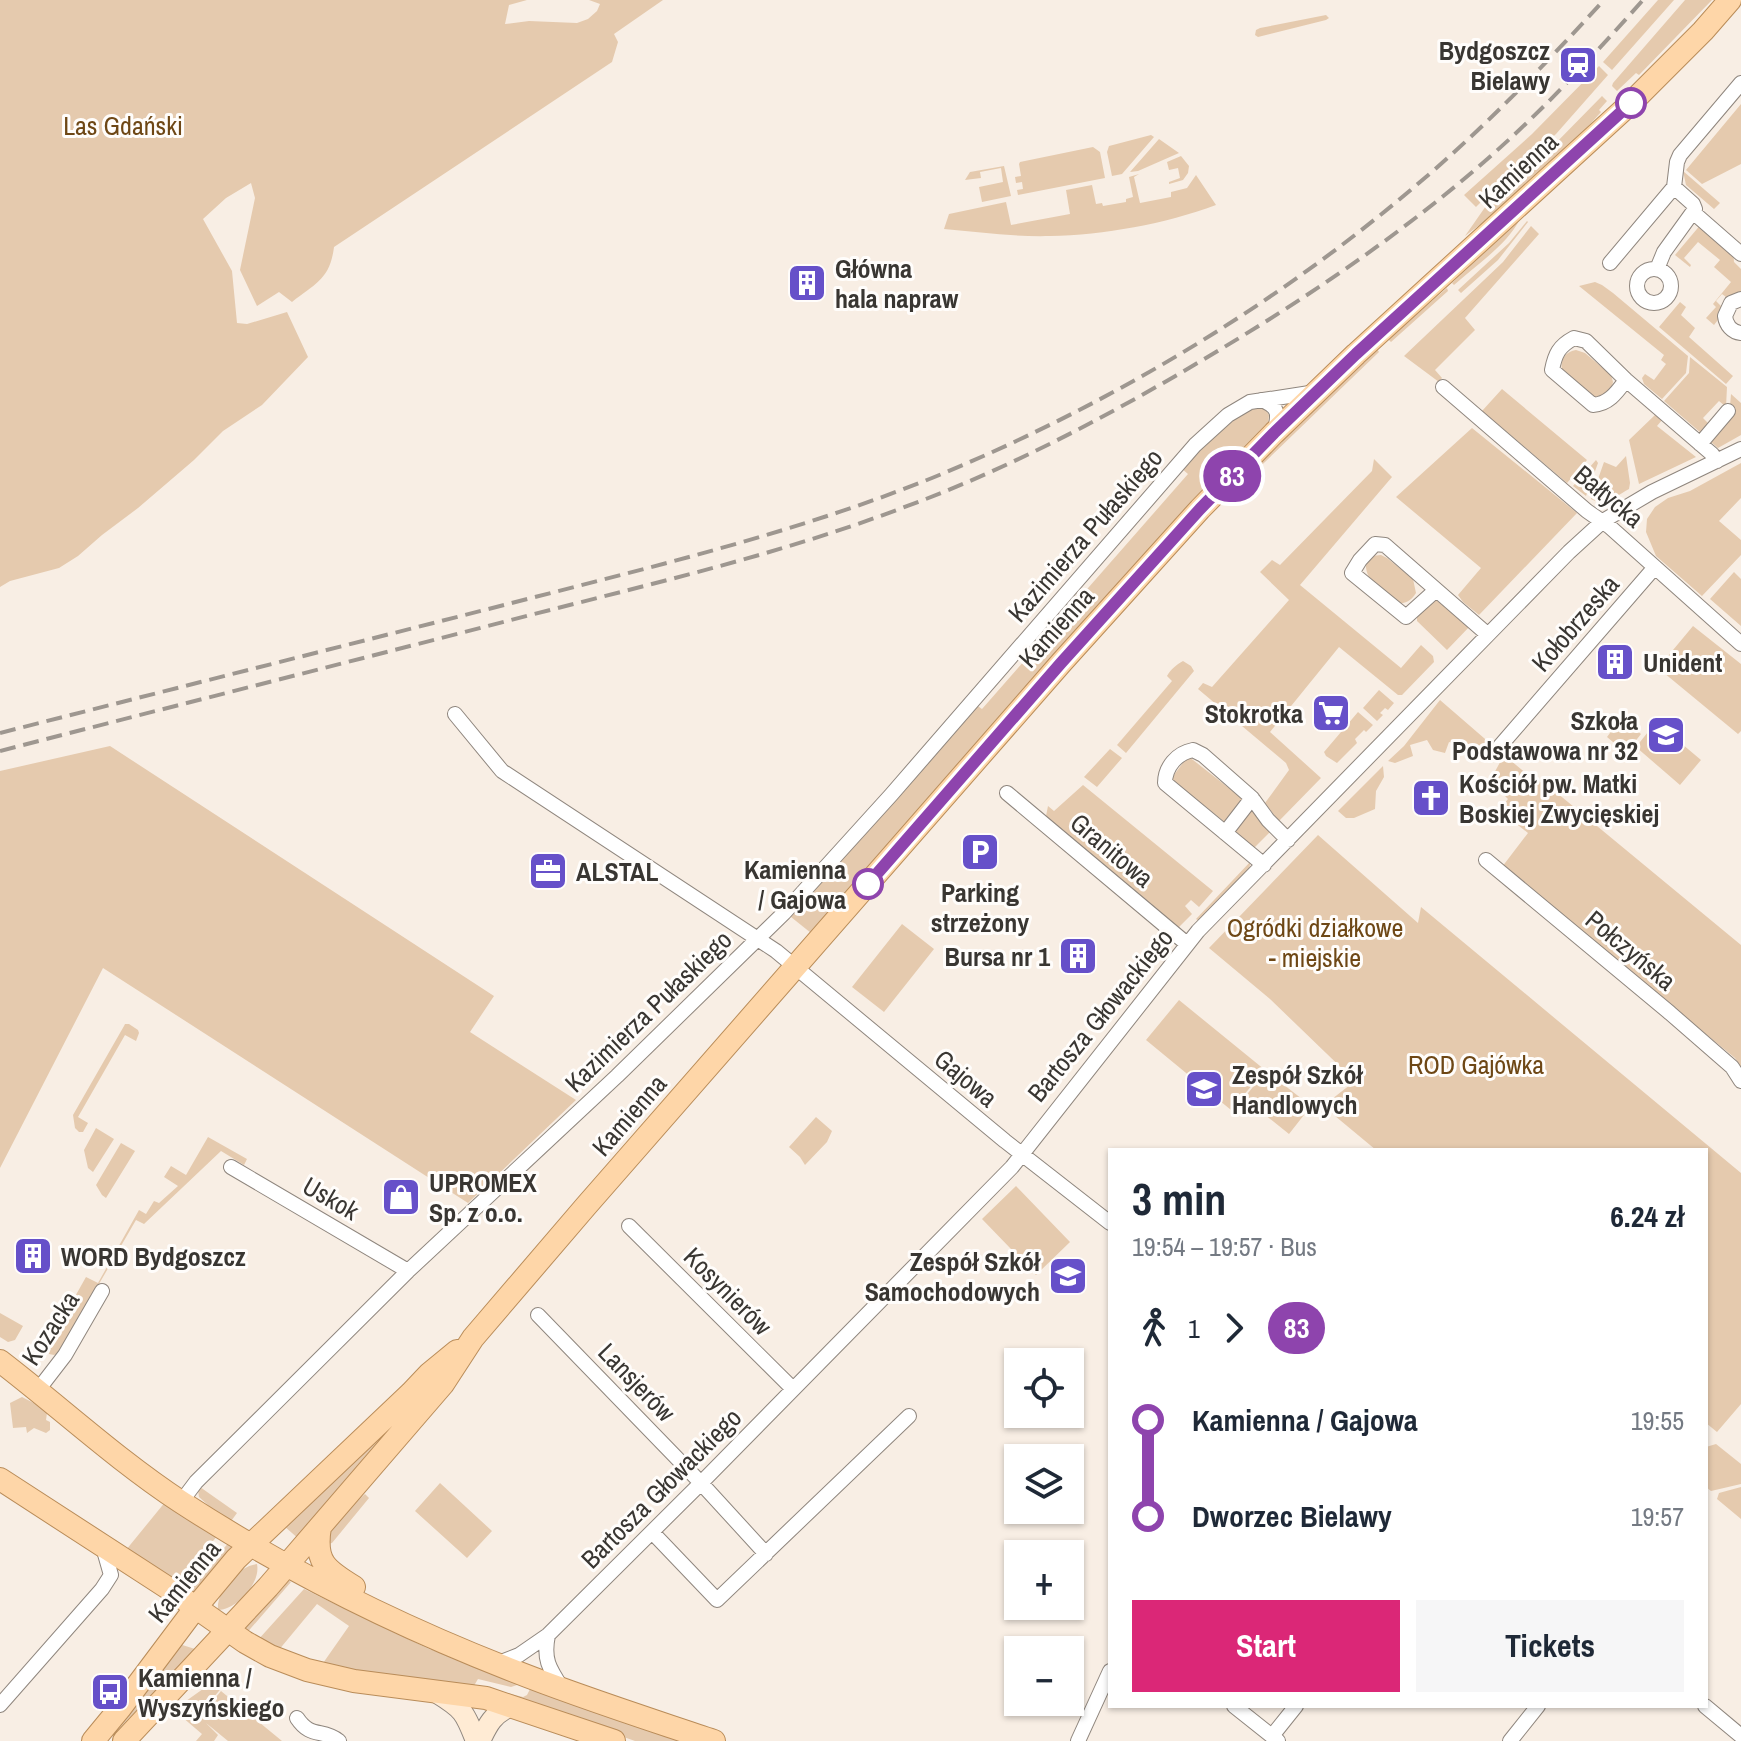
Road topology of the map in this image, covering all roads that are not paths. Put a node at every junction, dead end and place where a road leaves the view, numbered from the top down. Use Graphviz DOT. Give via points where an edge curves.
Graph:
graph roads {
  1 [pos="1730,0"];
  2 [pos="1741,83"];
  3 [pos="1674,187"];
  4 [pos="1694,213"];
  5 [pos="1741,254"];
  6 [pos="1610,263"];
  7 [pos="1657,269"];
  8 [pos="1741,299"];
  9 [pos="1741,333"];
  10 [pos="1626,380"];
  11 [pos="1443,387"];
  12 [pos="1316,392"];
  13 [pos="1261,400"];
  14 [pos="1728,411"];
  15 [pos="1274,433"];
  16 [pos="1700,444"];
  17 [pos="1741,449"];
  18 [pos="1717,461"];
  19 [pos="1603,521"];
  20 [pos="1655,567"];
  21 [pos="1436,590"];
  22 [pos="1487,634"];
  23 [pos="1741,644"];
  24 [pos="455,714"];
  25 [pos="1500,746"];
  26 [pos="1007,793"];
  27 [pos="1252,798"];
  28 [pos="1225,833"];
  29 [pos="1288,840"];
  30 [pos="1486,860"];
  31 [pos="1264,865"];
  32 [pos="758,939"];
  33 [pos="1187,944"];
  34 [pos="795,966"];
  35 [pos="1741,1081"];
  36 [pos="1022,1154"];
  37 [pos="231,1167"];
  38 [pos="1108,1221"];
  39 [pos="629,1226"];
  40 [pos="408,1271"];
  41 [pos="102,1291"];
  42 [pos="538,1315"];
  43 [pos="473,1338"];
  44 [pos="0,1361"];
  45 [pos="793,1389"];
  46 [pos="38,1390"];
  47 [pos="909,1416"];
  48 [pos="0,1479"];
  49 [pos="701,1483"];
  50 [pos="181,1502"];
  51 [pos="320,1527"];
  52 [pos="652,1532"];
  53 [pos="250,1544"];
  54 [pos="103,1547"];
  55 [pos="766,1554"];
  56 [pos="286,1566"];
  57 [pos="168,1588"];
  58 [pos="196,1607"];
  59 [pos="380,1613"];
  60 [pos="227,1629"];
  61 [pos="176,1634"];
  62 [pos="548,1635"];
  63 [pos="496,1664"];
  64 [pos="1108,1675"];
  65 [pos="563,1689"];
  66 [pos="437,1693"];
  67 [pos="0,1705"];
  68 [pos="511,1706"];
  69 [pos="1237,1708"];
  70 [pos="1295,1708"];
  71 [pos="1536,1708"];
  72 [pos="1707,1708"];
  73 [pos="297,1718"];
  74 [pos="1741,1736"];
  75 [pos="1275,1738"];
  76 [pos="93,1741"];
  77 [pos="124,1741"];
  78 [pos="339,1741"];
  79 [pos="478,1741"];
  80 [pos="614,1741"];
  81 [pos="714,1741"];
  82 [pos="1078,1741"];
  83 [pos="1510,1741"];
  1 -- 12 [label="main road, Kamienna" via="1631,103"];
  2 -- 3 [label="street" via="1680,155"];
  3 -- 4 [label="street" via="1695,206"];
  3 -- 6 [label="street"];
  4 -- 5 [label="street"];
  4 -- 7 [label="street"];
  8 -- 9 [label="street" via="1731,303 1725,316 1728,326"];
  10 -- 10 [label="street" via="1586,341 1574,338 1559,348 1552,370 1593,405 1615,395"];
  10 -- 16 [label="street"];
  11 -- 19 [label="street, Bałtycka"];
  12 -- 13 [label="street, Kazimierza Pułaskiego"];
  12 -- 15 [label="main road, Kamienna"];
  13 -- 15 [label="street" via="1276,409"];
  13 -- 32 [label="street, Kazimierza Pułaskiego" via="1235,410 1195,445 891,795"];
  14 -- 16 [label="street"];
  15 -- 34 [label="main road, Kamienna" via="1093,627"];
  16 -- 18 [label="street"];
  17 -- 18 [label="street"];
  18 -- 19 [label="street, Bartosza Głowackiego"];
  19 -- 20 [label="street, Bałtycka"];
  19 -- 22 [label="street, Bartosza Głowackiego"];
  20 -- 23 [label="street, Bałtycka"];
  20 -- 25 [label="street, Kołobrzeska"];
  21 -- 21 [label="street" via="1385,545 1375,544 1352,573 1406,617"];
  21 -- 22 [label="street"];
  22 -- 29 [label="street, Bartosza Głowackiego"];
  24 -- 32 [label="street" via="502,771"];
  26 -- 33 [label="street, Granitowa"];
  27 -- 28 [label="street"];
  27 -- 28 [label="street" via="1193,750 1173,762 1165,783"];
  27 -- 29 [label="street"];
  28 -- 31 [label="street"];
  29 -- 31 [label="street, Bartosza Głowackiego"];
  30 -- 35 [label="street, Połczyńska" via="1691,1031"];
  31 -- 33 [label="street, Bartosza Głowackiego"];
  32 -- 34 [label="street, Gajowa"];
  32 -- 40 [label="street, Kazimierza Pułaskiego"];
  33 -- 36 [label="street, Bartosza Głowackiego"];
  34 -- 36 [label="street, Gajowa"];
  34 -- 43 [label="main road, Kamienna"];
  36 -- 38 [label="street, Gajowa"];
  36 -- 45 [label="street, Bartosza Głowackiego"];
  37 -- 40 [label="street, Uskok"];
  39 -- 45 [label="street, Kosynierów"];
  40 -- 50 [label="street, Kazimierza Pułaskiego"];
  41 -- 46 [label="street, Kozacka"];
  42 -- 49 [label="street, Lansjerów"];
  43 -- 51 [label="main road, Kamienna" via="443,1384"];
  43 -- 53 [label="main road, Kamienna"];
  44 -- 46 [label="main road"];
  45 -- 49 [label="street, Bartosza Głowackiego"];
  46 -- 50 [label="main road"];
  47 -- 55 [label="street"];
  48 -- 54 [label="main road"];
  49 -- 52 [label="street, Bartosza Głowackiego"];
  49 -- 55 [label="street, Lansjerów"];
  50 -- 53 [label="main road"];
  51 -- 56 [label="main road, Kamienna"];
  51 -- 59 [label="main road" via="323,1564 361,1591"];
  52 -- 55 [label="street" via="717,1600"];
  52 -- 62 [label="street, Bartosza Głowackiego"];
  53 -- 56 [label="main road"];
  53 -- 58 [label="main road, Kamienna"];
  54 -- 57 [label="main road"];
  54 -- 67 [label="street" via="111,1575 102,1589"];
  56 -- 59 [label="main road"];
  56 -- 60 [label="main road, Kamienna"];
  57 -- 58 [label="main road"];
  57 -- 61 [label="main road"];
  58 -- 60 [label="main road"];
  58 -- 61 [label="main road, Kamienna"];
  59 -- 63 [label="main road"];
  60 -- 66 [label="main road" via="270,1656 307,1670"];
  60 -- 77 [label="main road, Kamienna"];
  61 -- 76 [label="main road, Kamienna"];
  62 -- 63 [label="street, Bartosza Głowackiego"];
  62 -- 65 [label="street" via="546,1661"];
  63 -- 65 [label="main road"];
  64 -- 82 [label="street"];
  65 -- 81 [label="main road"];
  66 -- 68 [label="main road"];
  66 -- 79 [label="street" via="464,1712"];
  68 -- 79 [label="street" via="490,1720"];
  68 -- 80 [label="main road"];
  69 -- 75 [label="street"];
  70 -- 75 [label="street"];
  71 -- 83 [label="street"];
  72 -- 74 [label="street"];
  73 -- 78 [label="street" via="312,1732"];
}
